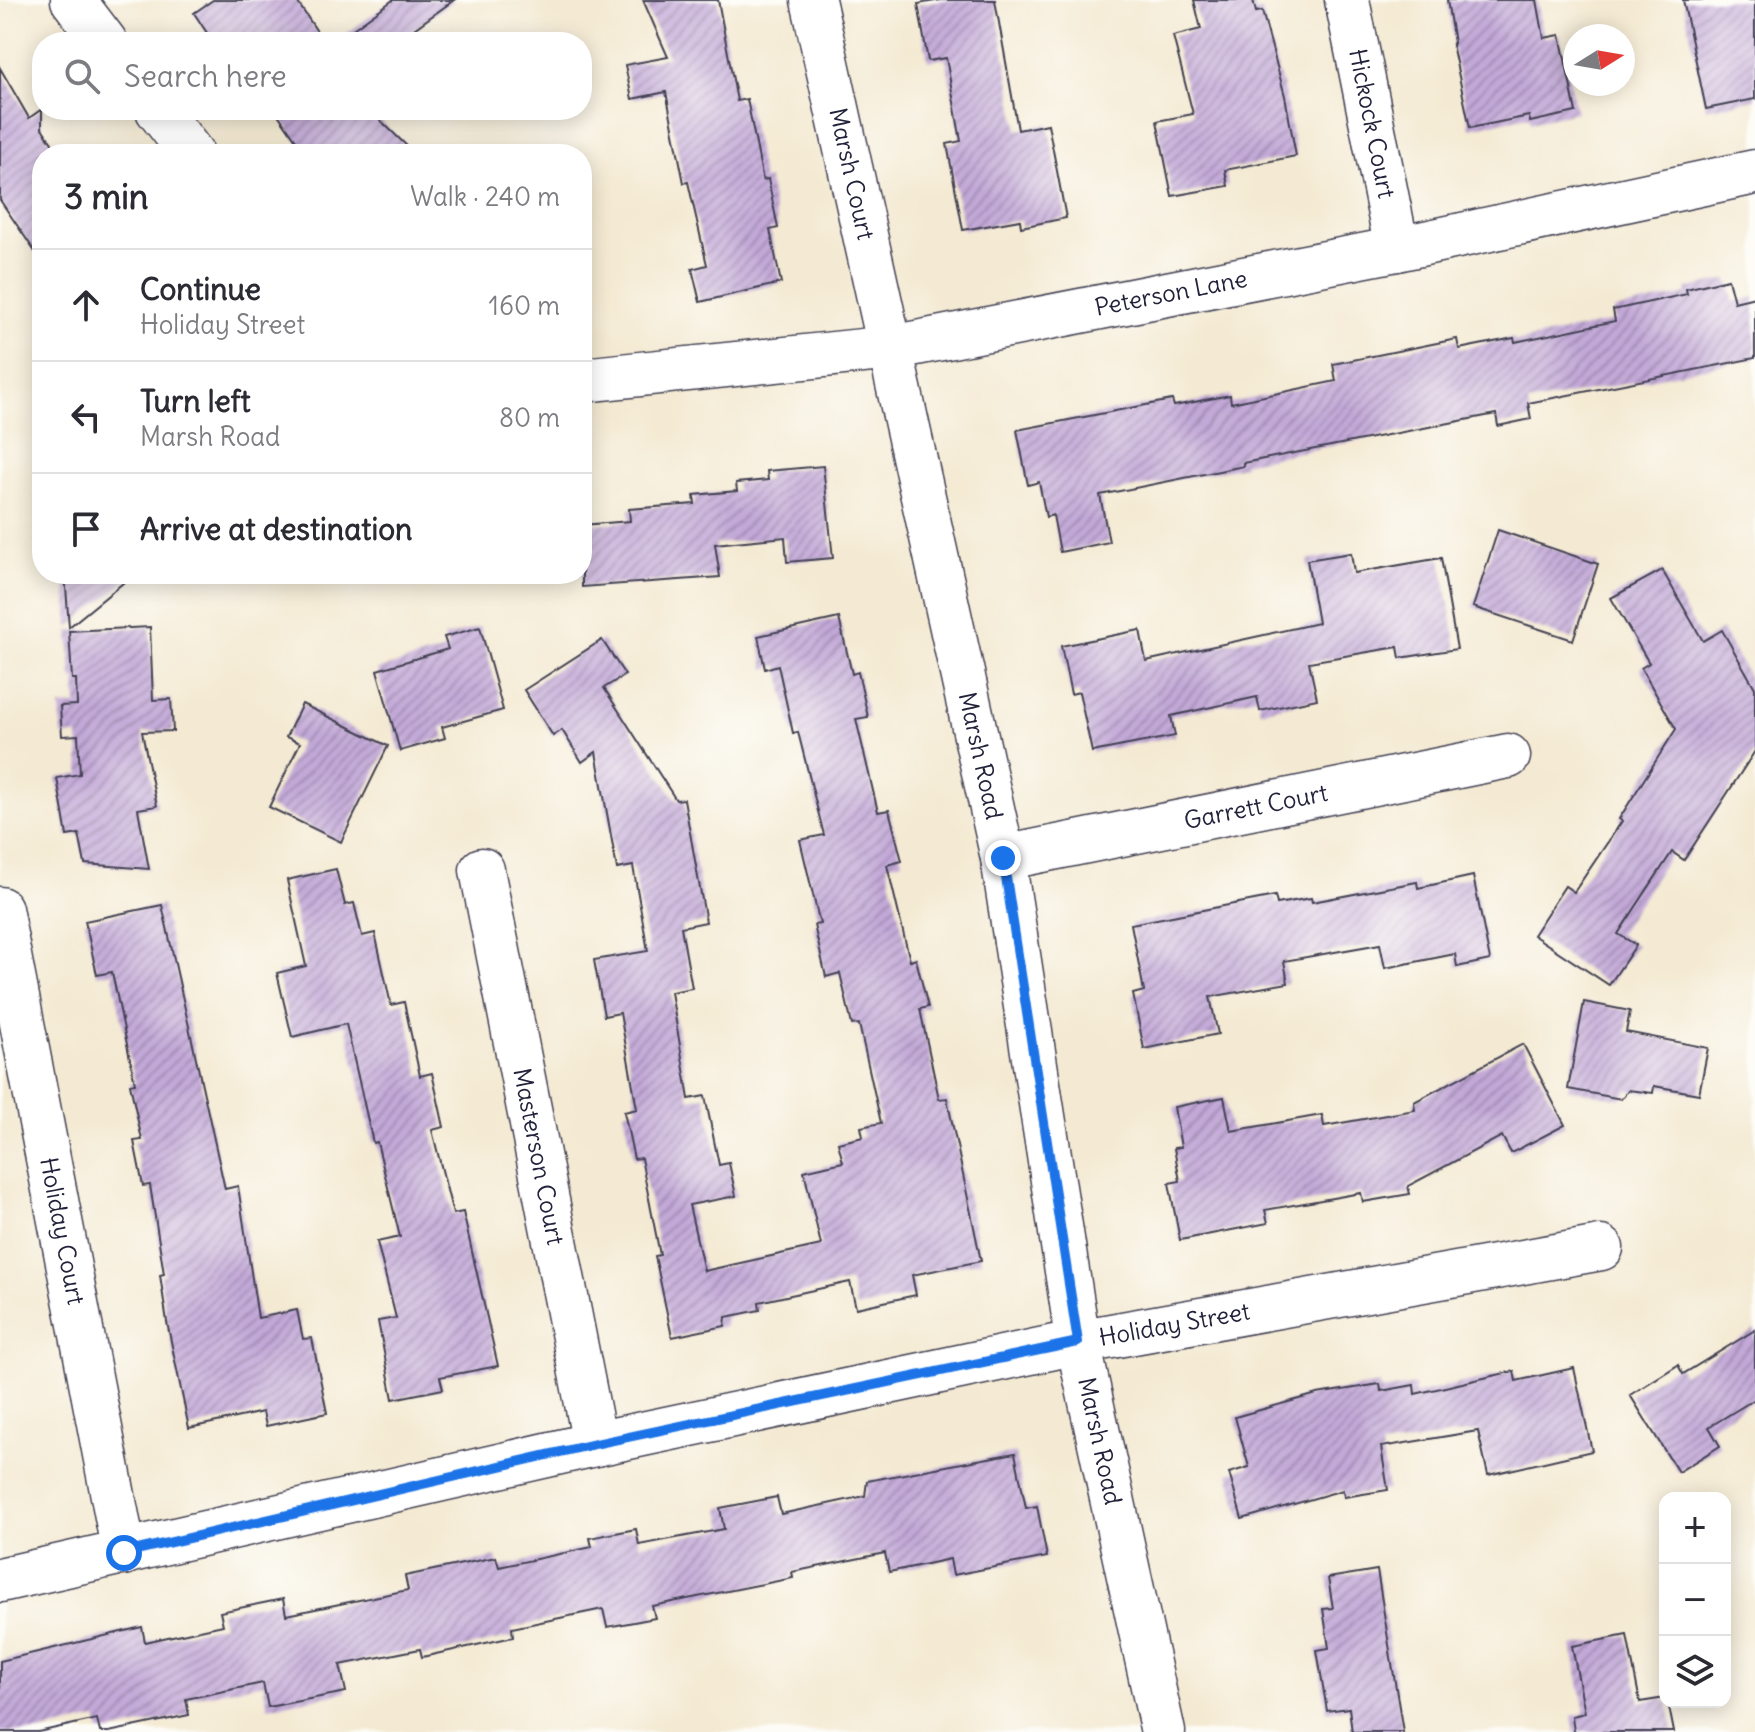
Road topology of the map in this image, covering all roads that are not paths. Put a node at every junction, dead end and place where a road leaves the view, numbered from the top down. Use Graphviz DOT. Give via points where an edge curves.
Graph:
graph roads {
  1 [pos="73,0"];
  2 [pos="813,0"];
  3 [pos="1347,0"];
  4 [pos="97,32"];
  5 [pos="166,120"];
  6 [pos="184,144"];
  7 [pos="1755,172"];
  8 [pos="1397,249"];
  9 [pos="891,348"];
  10 [pos="592,379"];
  11 [pos="1508,756"];
  12 [pos="1003,858"];
  13 [pos="482,870"];
  14 [pos="0,909"];
  15 [pos="1601,1248"];
  16 [pos="1078,1342"];
  17 [pos="595,1444"];
  18 [pos="124,1553"];
  19 [pos="0,1580"];
  20 [pos="1163,1732"];
  1 -- 4 [label="street"];
  2 -- 9 [label="street, Marsh Court"];
  3 -- 8 [label="street, Hickock Court"];
  5 -- 6 [label="street"];
  7 -- 8 [label="street, Peterson Lane"];
  8 -- 9 [label="street, Peterson Lane"];
  9 -- 10 [label="street, Peterson Lane"];
  9 -- 12 [label="street, Marsh Road"];
  11 -- 12 [label="street, Garrett Court"];
  12 -- 16 [label="street, Marsh Road"];
  13 -- 17 [label="street, Masterson Court"];
  14 -- 18 [label="street, Holiday Court"];
  15 -- 16 [label="street, Holiday Street"];
  16 -- 17 [label="street, Holiday Street"];
  16 -- 20 [label="street, Marsh Road"];
  17 -- 18 [label="street, Holiday Street"];
  18 -- 19 [label="street, Holiday Street"];
}
